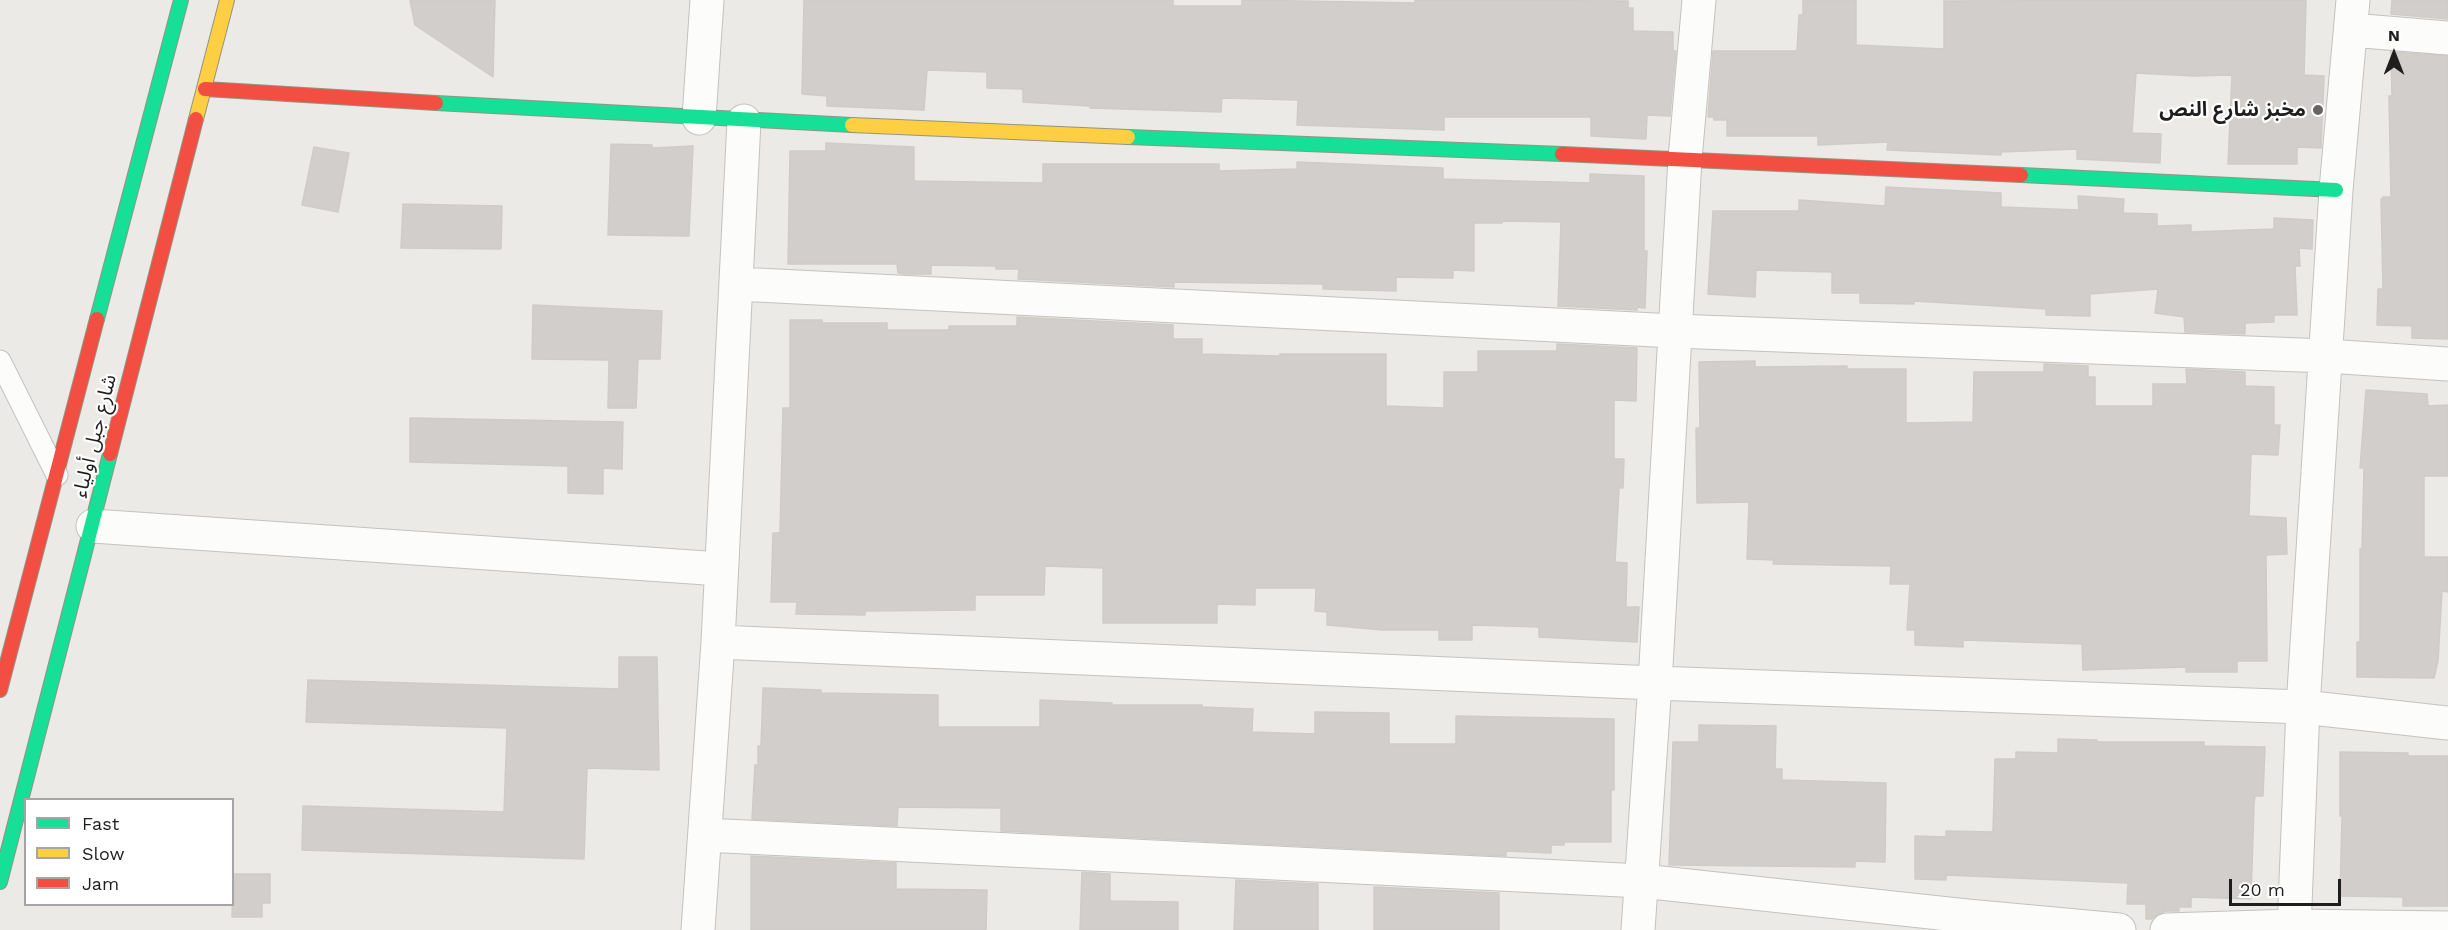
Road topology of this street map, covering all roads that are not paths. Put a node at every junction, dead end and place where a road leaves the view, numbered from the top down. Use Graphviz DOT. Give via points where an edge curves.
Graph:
graph roads {
  1 [pos="181,0"];
  2 [pos="227,0"];
  3 [pos="707,0"];
  4 [pos="1699,0"];
  5 [pos="2352,15"];
  6 [pos="2448,38"];
  7 [pos="205,89"];
  8 [pos="699,118"];
  9 [pos="744,121"];
  10 [pos="1685,159"];
  11 [pos="2336,190"];
  12 [pos="737,284"];
  13 [pos="1675,331"];
  14 [pos="2327,356"];
  15 [pos="2448,364"];
  16 [pos="3,371"];
  17 [pos="57,475"];
  18 [pos="93,526"];
  19 [pos="721,568"];
  20 [pos="717,642"];
  21 [pos="1655,683"];
  22 [pos="0,690"];
  23 [pos="2302,707"];
  24 [pos="2448,723"];
  25 [pos="705,835"];
  26 [pos="1642,881"];
  27 [pos="0,882"];
  28 [pos="2294,928"];
  29 [pos="2448,928"];
  30 [pos="698,930"];
  31 [pos="1638,930"];
  32 [pos="2119,930"];
  33 [pos="2167,930"];
  1 -- 17 [label="street, شارع جبل أولياء"];
  2 -- 7 [label="street, شارع جبل أولياء"];
  3 -- 8 [label="street"];
  4 -- 10 [label="street"];
  5 -- 6 [label="street"];
  5 -- 11 [label="street"];
  7 -- 8 [label="street"];
  7 -- 18 [label="street, شارع جبل أولياء"];
  8 -- 9 [label="street"];
  9 -- 10 [label="street"];
  9 -- 12 [label="street"];
  10 -- 11 [label="street"];
  10 -- 13 [label="street"];
  11 -- 14 [label="street"];
  12 -- 13 [label="street"];
  12 -- 19 [label="street"];
  13 -- 14 [label="street"];
  13 -- 21 [label="street"];
  14 -- 15 [label="street"];
  14 -- 23 [label="street"];
  16 -- 17 [label="lane"];
  17 -- 22 [label="street, شارع جبل أولياء"];
  18 -- 19 [label="street"];
  18 -- 27 [label="street, شارع جبل أولياء"];
  19 -- 20 [label="street"];
  20 -- 21 [label="street"];
  20 -- 25 [label="street"];
  21 -- 23 [label="street"];
  21 -- 26 [label="street"];
  23 -- 24 [label="street"];
  23 -- 28 [label="street"];
  25 -- 26 [label="street"];
  25 -- 30 [label="street"];
  26 -- 31 [label="street"];
  26 -- 32 [label="street"];
  28 -- 29 [label="street"];
  28 -- 33 [label="street"];
}
